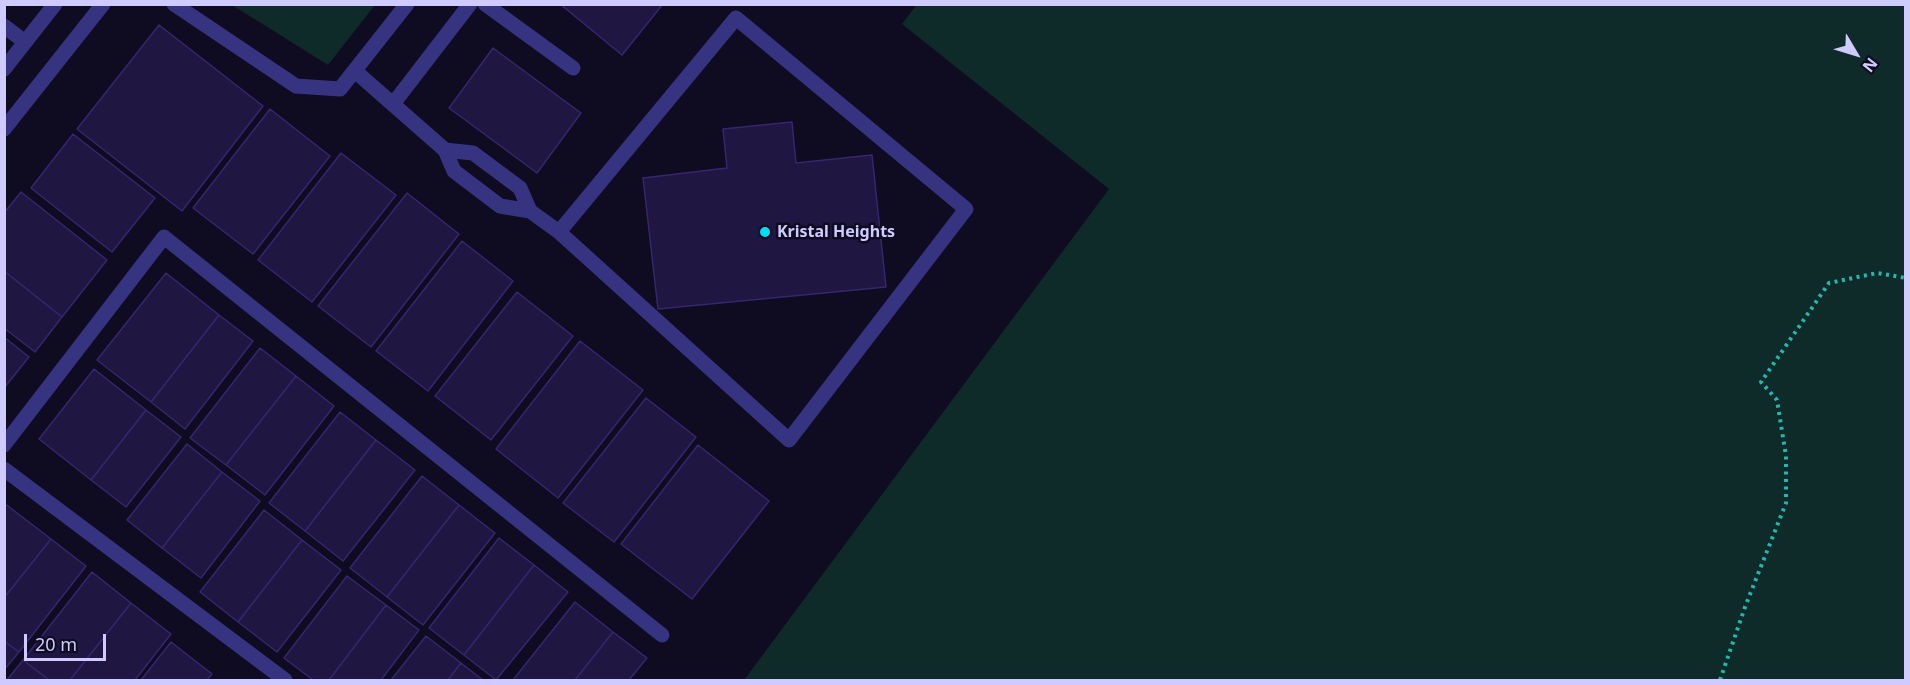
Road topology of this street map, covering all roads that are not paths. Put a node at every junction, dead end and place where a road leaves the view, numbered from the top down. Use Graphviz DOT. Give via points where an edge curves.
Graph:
graph roads {
  1 [pos="55,4"];
  2 [pos="103,4"];
  3 [pos="174,4"];
  4 [pos="407,4"];
  5 [pos="470,4"];
  6 [pos="485,4"];
  7 [pos="4,26"];
  8 [pos="25,42"];
  9 [pos="573,68"];
  10 [pos="4,69"];
  11 [pos="355,71"];
  12 [pos="393,104"];
  13 [pos="4,129"];
  14 [pos="445,150"];
  15 [pos="530,211"];
  16 [pos="559,232"];
  17 [pos="4,445"];
  18 [pos="4,469"];
  19 [pos="662,635"];
  20 [pos="285,681"];
  1 -- 8 [label="street"];
  2 -- 13 [label="street"];
  3 -- 11 [label="street" via="296,86 340,89"];
  4 -- 11 [label="street"];
  5 -- 12 [label="street"];
  6 -- 9 [label="street"];
  7 -- 8 [label="street"];
  8 -- 10 [label="street"];
  11 -- 12 [label="street"];
  12 -- 14 [label="street"];
  14 -- 15 [label="street" via="454,171 500,206"];
  14 -- 15 [label="street" via="478,156 520,188"];
  15 -- 16 [label="street"];
  16 -- 16 [label="street" via="736,18 966,209 789,440"];
  17 -- 19 [label="street" via="164,237"];
  18 -- 20 [label="street"];
}
